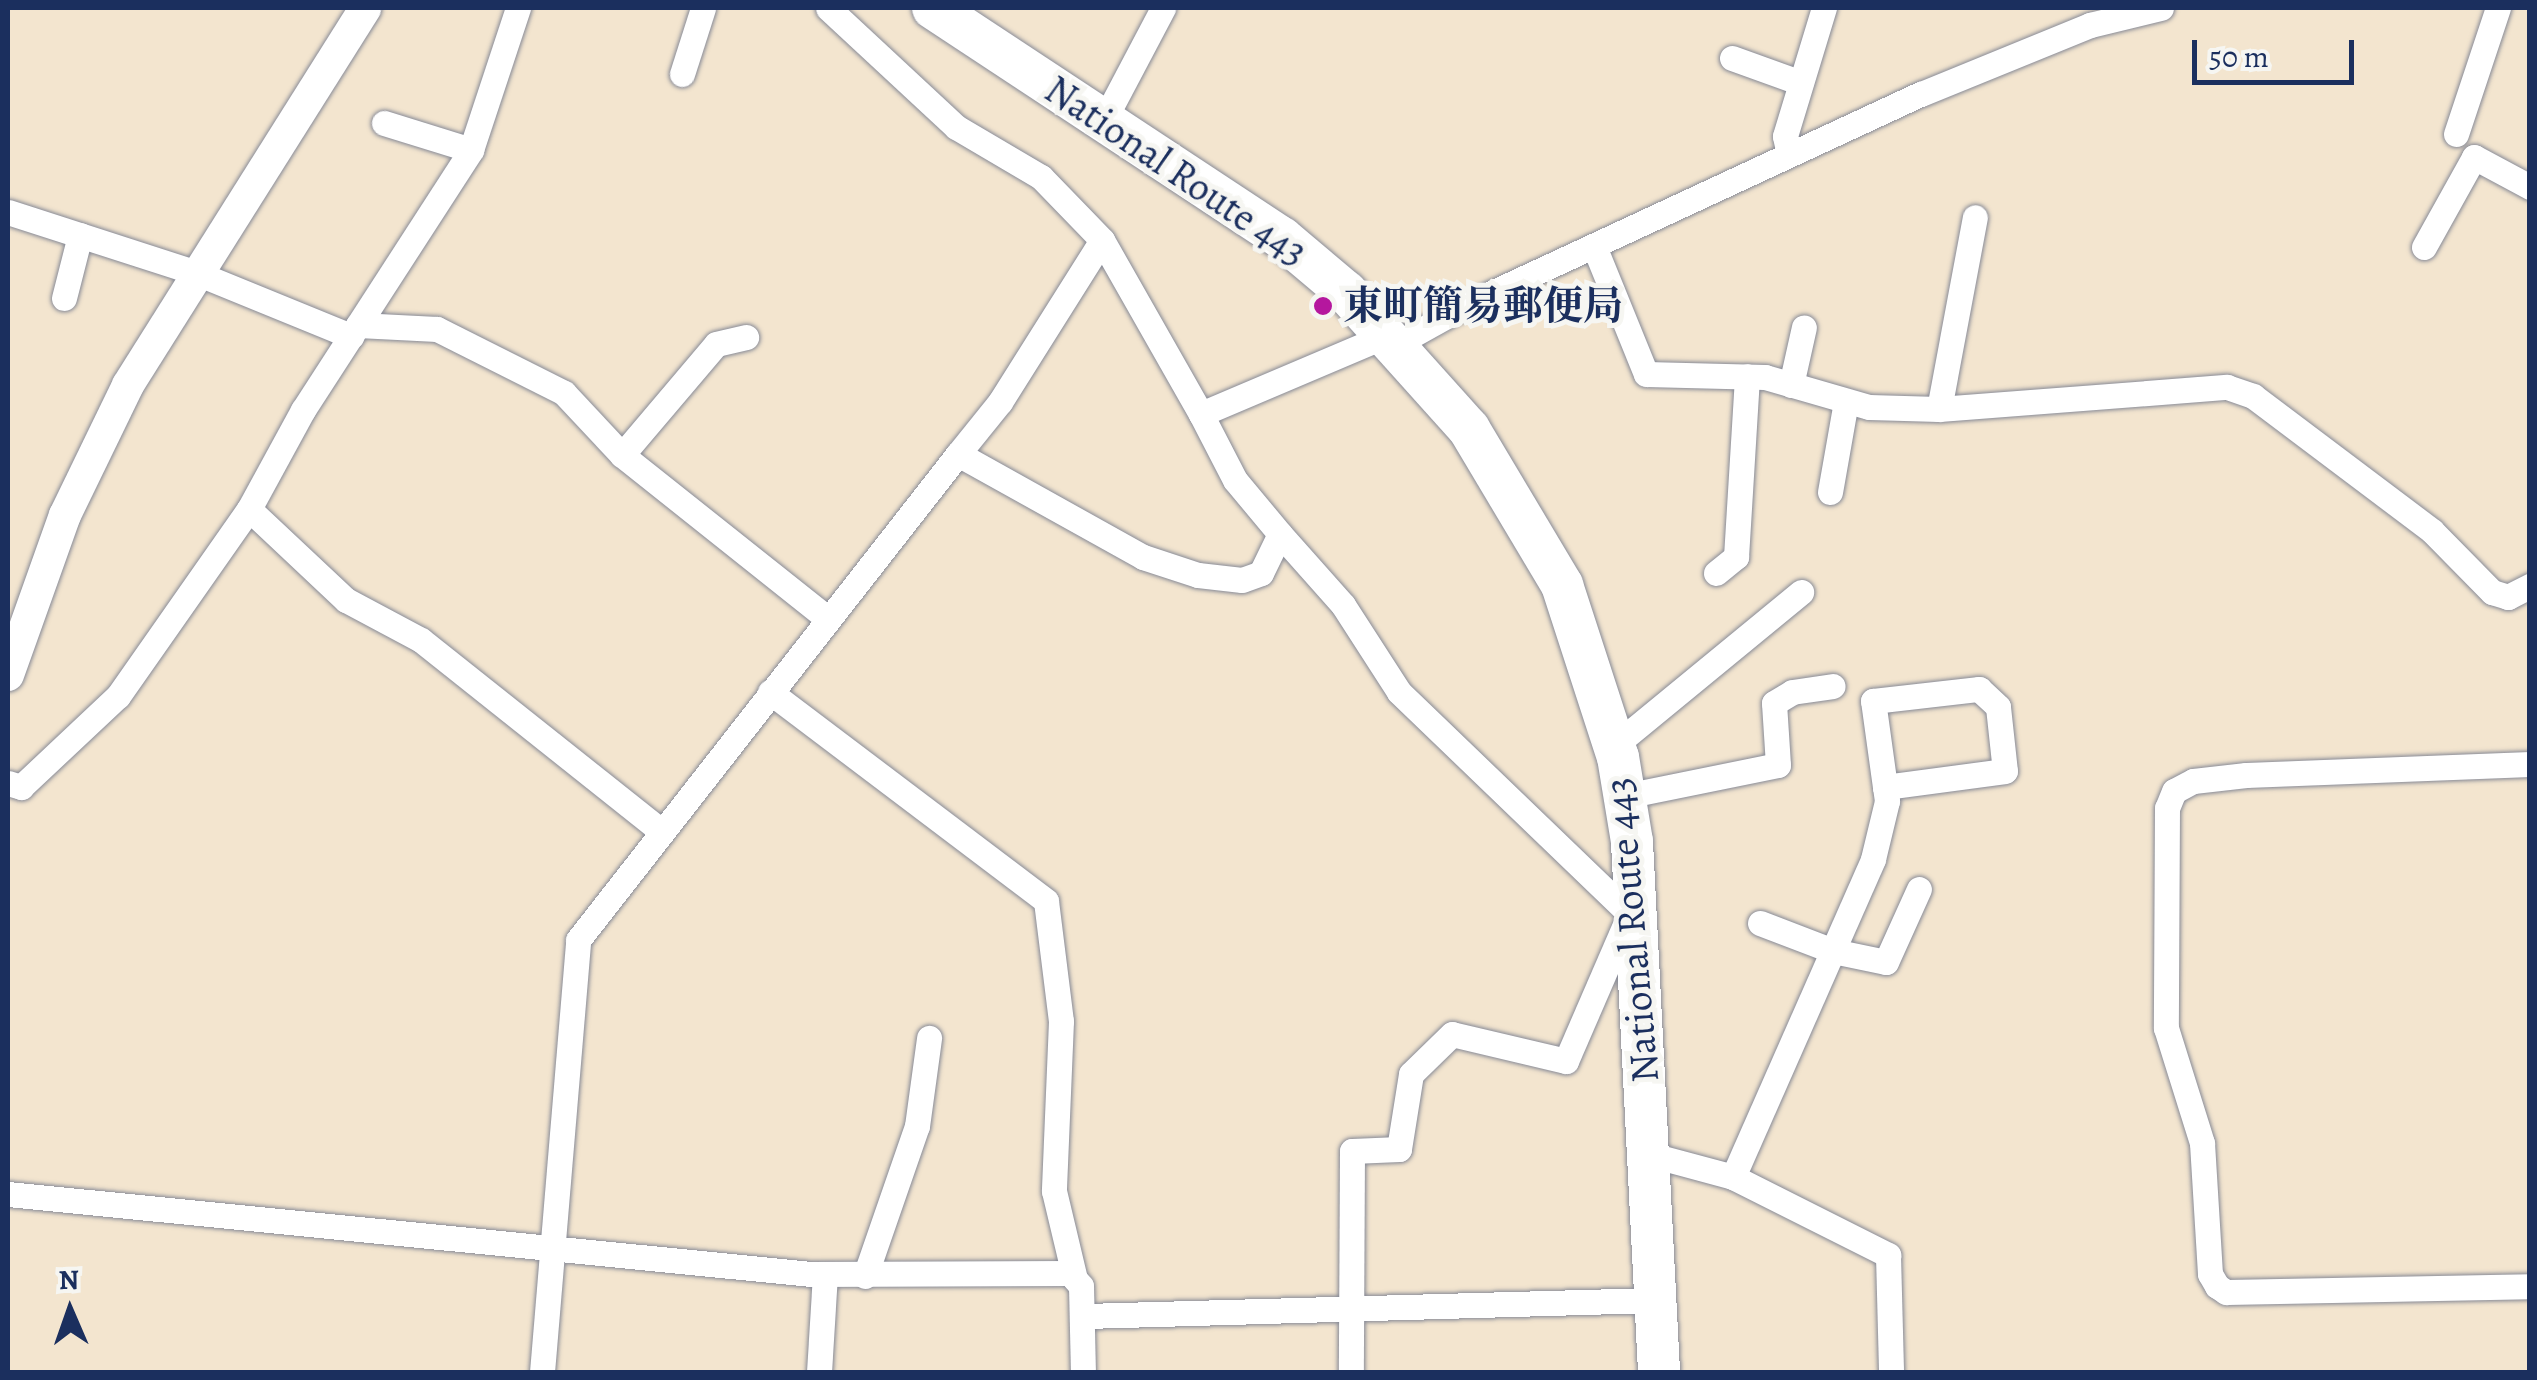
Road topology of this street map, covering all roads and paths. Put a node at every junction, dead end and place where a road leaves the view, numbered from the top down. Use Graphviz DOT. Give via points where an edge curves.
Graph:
graph roads {
  1 [pos="364,8"];
  2 [pos="518,8"];
  3 [pos="703,8"];
  4 [pos="828,8"];
  5 [pos="934,8"];
  6 [pos="1162,8"];
  7 [pos="1824,8"];
  8 [pos="2498,8"];
  9 [pos="2152,9"];
  10 [pos="1732,58"];
  11 [pos="682,74"];
  12 [pos="1801,83"];
  13 [pos="1104,120"];
  14 [pos="384,123"];
  15 [pos="2456,134"];
  16 [pos="471,150"];
  17 [pos="1788,154"];
  18 [pos="2530,187"];
  19 [pos="8,212"];
  20 [pos="1975,217"];
  21 [pos="80,235"];
  22 [pos="1102,240"];
  23 [pos="1594,246"];
  24 [pos="2424,247"];
  25 [pos="194,272"];
  26 [pos="64,298"];
  27 [pos="1804,327"];
  28 [pos="355,331"];
  29 [pos="746,336"];
  30 [pos="1398,343"];
  31 [pos="1746,376"];
  32 [pos="1792,385"];
  33 [pos="1846,400"];
  34 [pos="1939,408"];
  35 [pos="1202,414"];
  36 [pos="958,454"];
  37 [pos="622,455"];
  38 [pos="1830,492"];
  39 [pos="249,509"];
  40 [pos="1280,534"];
  41 [pos="1716,572"];
  42 [pos="1801,592"];
  43 [pos="2526,594"];
  44 [pos="826,618"];
  45 [pos="8,674"];
  46 [pos="1832,686"];
  47 [pos="770,692"];
  48 [pos="1615,745"];
  49 [pos="2530,764"];
  50 [pos="8,783"];
  51 [pos="1885,787"];
  52 [pos="1624,796"];
  53 [pos="660,830"];
  54 [pos="1919,889"];
  55 [pos="1637,921"];
  56 [pos="1760,923"];
  57 [pos="1832,951"];
  58 [pos="930,1038"];
  59 [pos="1648,1154"];
  60 [pos="1733,1177"];
  61 [pos="8,1194"];
  62 [pos="550,1252"];
  63 [pos="825,1275"];
  64 [pos="865,1276"];
  65 [pos="1075,1279"];
  66 [pos="2530,1286"];
  67 [pos="1656,1300"];
  68 [pos="1352,1304"];
  69 [pos="1085,1316"];
  70 [pos="542,1372"];
  71 [pos="819,1372"];
  72 [pos="1083,1372"];
  73 [pos="1351,1372"];
  74 [pos="1659,1372"];
  75 [pos="1891,1372"];
  1 -- 25 [label="street"];
  2 -- 16 [label="street"];
  3 -- 11 [label="street"];
  4 -- 22 [label="street" via="956,127 1040,177"];
  5 -- 13 [label="highway, National Route 443"];
  6 -- 13 [label="street"];
  7 -- 12 [label="street"];
  8 -- 15 [label="street"];
  9 -- 17 [label="street" via="2090,25"];
  10 -- 12 [label="street"];
  12 -- 17 [label="street" via="1784,136"];
  13 -- 30 [label="highway, National Route 443" via="1282,238"];
  14 -- 16 [label="street"];
  16 -- 28 [label="street"];
  17 -- 23 [label="street"];
  18 -- 24 [label="street" via="2474,157"];
  19 -- 21 [label="street"];
  20 -- 34 [label="street"];
  21 -- 25 [label="street"];
  21 -- 26 [label="street"];
  22 -- 35 [label="street"];
  22 -- 36 [label="street" via="1000,402"];
  23 -- 30 [label="street"];
  23 -- 31 [label="street" via="1646,374"];
  25 -- 28 [label="street"];
  25 -- 45 [label="street" via="65,516"];
  27 -- 32 [label="street"];
  28 -- 37 [label="street" via="438,329 501,357 564,393"];
  28 -- 39 [label="street"];
  29 -- 37 [label="street" via="716,344"];
  30 -- 35 [label="street" via="1378,339"];
  30 -- 48 [label="highway, National Route 443" via="1469,429 1544,551 1594,670"];
  31 -- 32 [label="street"];
  31 -- 41 [label="street" via="1736,557"];
  32 -- 33 [label="street"];
  33 -- 34 [label="street"];
  33 -- 38 [label="street"];
  34 -- 43 [label="street" via="2227,386 2253,396 2432,530 2492,592"];
  35 -- 40 [label="street" via="1235,480"];
  36 -- 40 [label="street" via="1143,557 1198,576 1242,580 1261,573"];
  36 -- 44 [label="street"];
  37 -- 44 [label="street"];
  39 -- 50 [label="street" via="118,696 21,787"];
  39 -- 53 [label="street" via="346,600 422,640"];
  40 -- 55 [label="street" via="1344,604 1399,692"];
  42 -- 48 [label="street"];
  44 -- 47 [label="street"];
  46 -- 52 [label="street" via="1792,692 1774,703 1778,765"];
  47 -- 53 [label="street"];
  47 -- 65 [label="street" via="1046,901 1060,1021 1054,1190"];
  48 -- 52 [label="highway, National Route 443"];
  49 -- 66 [label="street" via="2246,775 2193,781 2174,791 2167,808 2166,1028 2202,1144 2210,1274 2217,1286 2226,1292"];
  51 -- 51 [label="street" via="1873,701 1979,689 1998,707 2006,772"];
  51 -- 57 [label="street" via="1873,858"];
  52 -- 55 [label="highway, National Route 443"];
  53 -- 62 [label="street" via="578,940"];
  54 -- 57 [label="street" via="1886,962"];
  55 -- 59 [label="highway, National Route 443"];
  55 -- 68 [label="street" via="1624,927 1566,1061 1452,1034 1411,1074 1399,1149 1352,1151"];
  56 -- 57 [label="street"];
  57 -- 60 [label="street"];
  58 -- 64 [label="street" via="917,1126"];
  59 -- 60 [label="street"];
  59 -- 67 [label="highway, National Route 443"];
  60 -- 75 [label="street" via="1888,1255"];
  61 -- 62 [label="street"];
  62 -- 63 [label="street"];
  62 -- 70 [label="street"];
  63 -- 64 [label="street"];
  63 -- 71 [label="street"];
  64 -- 65 [label="street" via="1070,1273"];
  65 -- 69 [label="street"];
  67 -- 68 [label="street"];
  67 -- 74 [label="highway, National Route 443"];
  68 -- 69 [label="street"];
  68 -- 73 [label="street"];
  69 -- 72 [label="street"];
}
